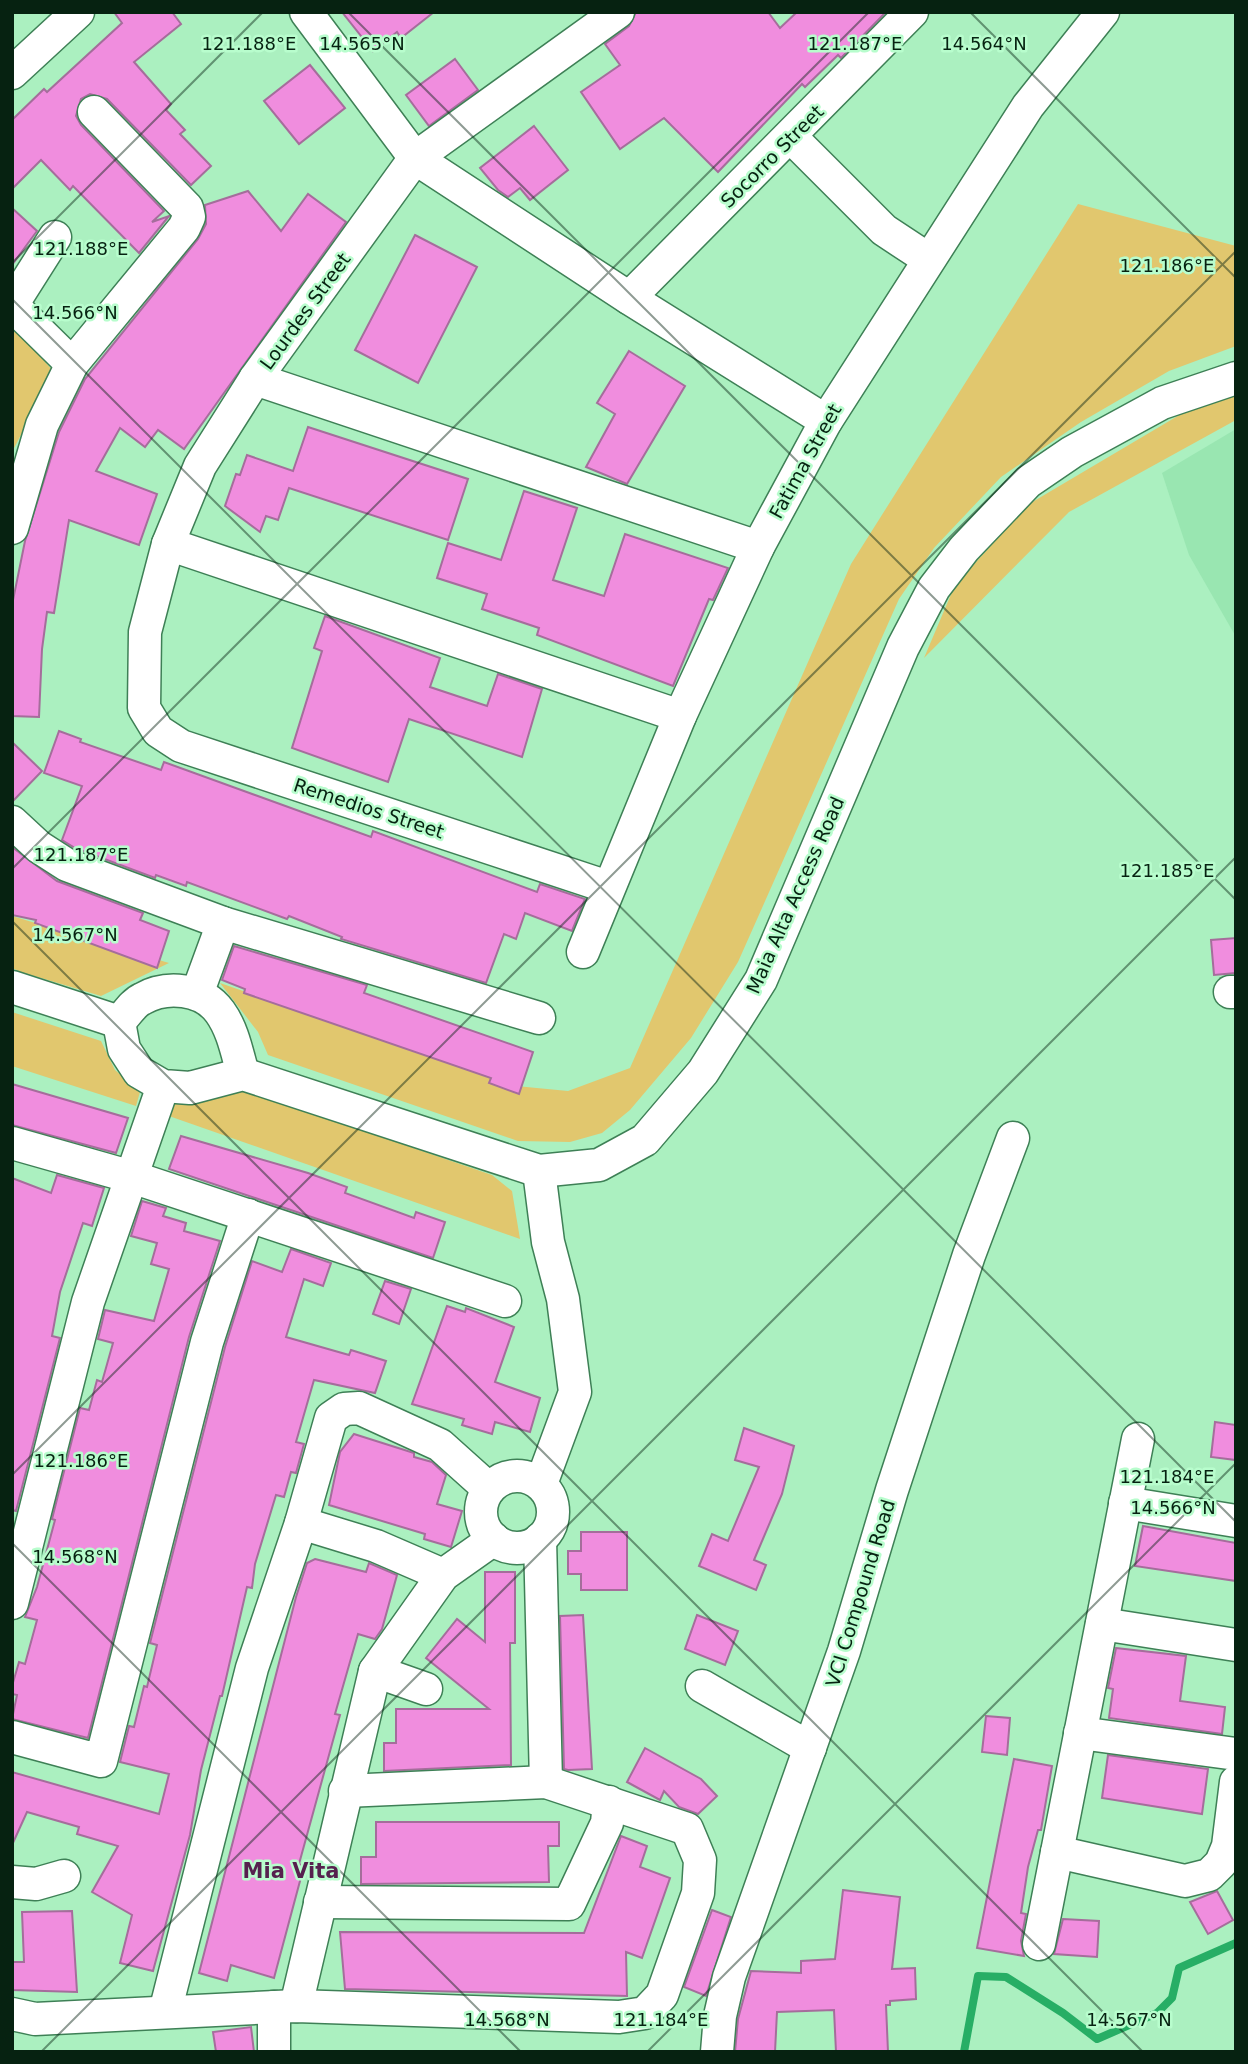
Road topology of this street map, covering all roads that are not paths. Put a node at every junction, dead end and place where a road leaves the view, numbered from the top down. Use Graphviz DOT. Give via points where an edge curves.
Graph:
graph roads {
  1 [pos="78,12"];
  2 [pos="618,12"];
  3 [pos="912,12"];
  4 [pos="1103,12"];
  5 [pos="309,13"];
  6 [pos="12,73"];
  7 [pos="94,112"];
  8 [pos="792,138"];
  9 [pos="415,158"];
  10 [pos="55,237"];
  11 [pos="928,259"];
  12 [pos="629,299"];
  13 [pos="12,305"];
  14 [pos="72,364"];
  15 [pos="1236,378"];
  16 [pos="255,379"];
  17 [pos="826,421"];
  18 [pos="12,528"];
  19 [pos="168,544"];
  20 [pos="758,547"];
  21 [pos="144,708"];
  22 [pos="680,716"];
  23 [pos="12,822"];
  24 [pos="608,887"];
  25 [pos="223,923"];
  26 [pos="583,952"];
  27 [pos="202,983"];
  28 [pos="12,987"];
  29 [pos="539,1018"];
  30 [pos="120,1022"];
  31 [pos="243,1074"];
  32 [pos="163,1086"];
  33 [pos="1013,1138"];
  34 [pos="12,1143"];
  35 [pos="539,1171"];
  36 [pos="132,1177"];
  37 [pos="248,1215"];
  38 [pos="505,1301"];
  39 [pos="1138,1439"];
  40 [pos="541,1484"];
  41 [pos="489,1489"];
  42 [pos="1125,1503"];
  43 [pos="1236,1521"];
  44 [pos="301,1523"];
  45 [pos="494,1539"];
  46 [pos="540,1539"];
  47 [pos="443,1575"];
  48 [pos="12,1603"];
  49 [pos="1102,1624"];
  50 [pos="1236,1644"];
  51 [pos="374,1671"];
  52 [pos="702,1686"];
  53 [pos="426,1689"];
  54 [pos="1080,1733"];
  55 [pos="12,1737"];
  56 [pos="810,1748"];
  57 [pos="1236,1754"];
  58 [pos="547,1782"];
  59 [pos="1236,1782"];
  60 [pos="345,1791"];
  61 [pos="609,1802"];
  62 [pos="1057,1852"];
  63 [pos="64,1876"];
  64 [pos="12,1882"];
  65 [pos="320,1902"];
  66 [pos="1039,1944"];
  67 [pos="285,2006"];
  68 [pos="165,2012"];
  69 [pos="12,2014"];
  70 [pos="274,2052"];
  71 [pos="717,2052"];
  1 -- 6 [label="street"];
  2 -- 9 [label="street, Lourdes Street"];
  3 -- 8 [label="street, Socorro Street"];
  4 -- 11 [label="street, Fatima Street" via="1028,106"];
  5 -- 9 [label="street"];
  7 -- 14 [label="street" via="187,208 189,216 184,228"];
  8 -- 11 [label="street" via="884,230"];
  8 -- 12 [label="street, Socorro Street"];
  9 -- 12 [label="street"];
  9 -- 16 [label="street, Lourdes Street"];
  10 -- 13 [label="street"];
  11 -- 17 [label="street, Fatima Street"];
  12 -- 17 [label="street"];
  13 -- 14 [label="street"];
  14 -- 18 [label="street" via="42,425"];
  15 -- 35 [label="street, Maia Alta Access Road" via="1162,404 1072,452 1028,482 964,549 934,587 903,648 761,980 704,1072 645,1140 599,1165"];
  16 -- 19 [label="street, Lourdes Street" via="200,466"];
  16 -- 20 [label="street"];
  17 -- 20 [label="street, Fatima Street"];
  19 -- 21 [label="street, Lourdes Street" via="145,632"];
  19 -- 22 [label="street"];
  20 -- 22 [label="street, Fatima Street"];
  21 -- 24 [label="street, Remedios Street" via="158,731 180,746"];
  22 -- 24 [label="street, Fatima Street"];
  23 -- 25 [label="street" via="67,865"];
  24 -- 26 [label="street, Fatima Street"];
  25 -- 27 [label="street"];
  25 -- 29 [label="street"];
  27 -- 30 [label="street" via="139,999"];
  27 -- 31 [label="street" via="232,1034"];
  28 -- 30 [label="street"];
  30 -- 32 [label="street" via="124,1049 139,1072"];
  31 -- 32 [label="street" via="190,1088"];
  31 -- 35 [label="street, Maia Alta Access Road"];
  32 -- 36 [label="street"];
  33 -- 56 [label="street, VCI Compound Road" via="969,1255"];
  34 -- 36 [label="street"];
  35 -- 40 [label="street" via="575,1392"];
  36 -- 37 [label="street"];
  36 -- 48 [label="street" via="89,1302"];
  37 -- 38 [label="street"];
  37 -- 55 [label="street" via="207,1342 100,1761"];
  39 -- 42 [label="street"];
  40 -- 41 [label="street" via="514,1476"];
  40 -- 46 [label="street" via="554,1509 552,1523"];
  41 -- 44 [label="street" via="440,1445 359,1408 344,1409 331,1418"];
  41 -- 45 [label="street" via="481,1515"];
  42 -- 43 [label="street"];
  42 -- 49 [label="street"];
  44 -- 47 [label="street" via="376,1546"];
  44 -- 68 [label="street" via="251,1668"];
  45 -- 46 [label="street" via="521,1548"];
  45 -- 47 [label="street"];
  46 -- 58 [label="street"];
  47 -- 51 [label="street"];
  49 -- 50 [label="street"];
  49 -- 54 [label="street"];
  51 -- 53 [label="street"];
  51 -- 60 [label="street"];
  52 -- 56 [label="street"];
  54 -- 57 [label="street"];
  54 -- 62 [label="street"];
  56 -- 71 [label="street, VCI Compound Road" via="729,1977"];
  58 -- 60 [label="street"];
  58 -- 61 [label="street"];
  59 -- 62 [label="street" via="1228,1846 1222,1863 1209,1875 1185,1881"];
  60 -- 65 [label="street"];
  61 -- 65 [label="street" via="607,1823 569,1904"];
  61 -- 67 [label="street" via="687,1829 700,1860 698,1893 662,1995 645,2012 619,2017"];
  62 -- 66 [label="street"];
  63 -- 64 [label="street" via="36,1884"];
  65 -- 67 [label="street"];
  67 -- 68 [label="street"];
  67 -- 70 [label="street"];
  68 -- 69 [label="street" via="35,2019"];
}
